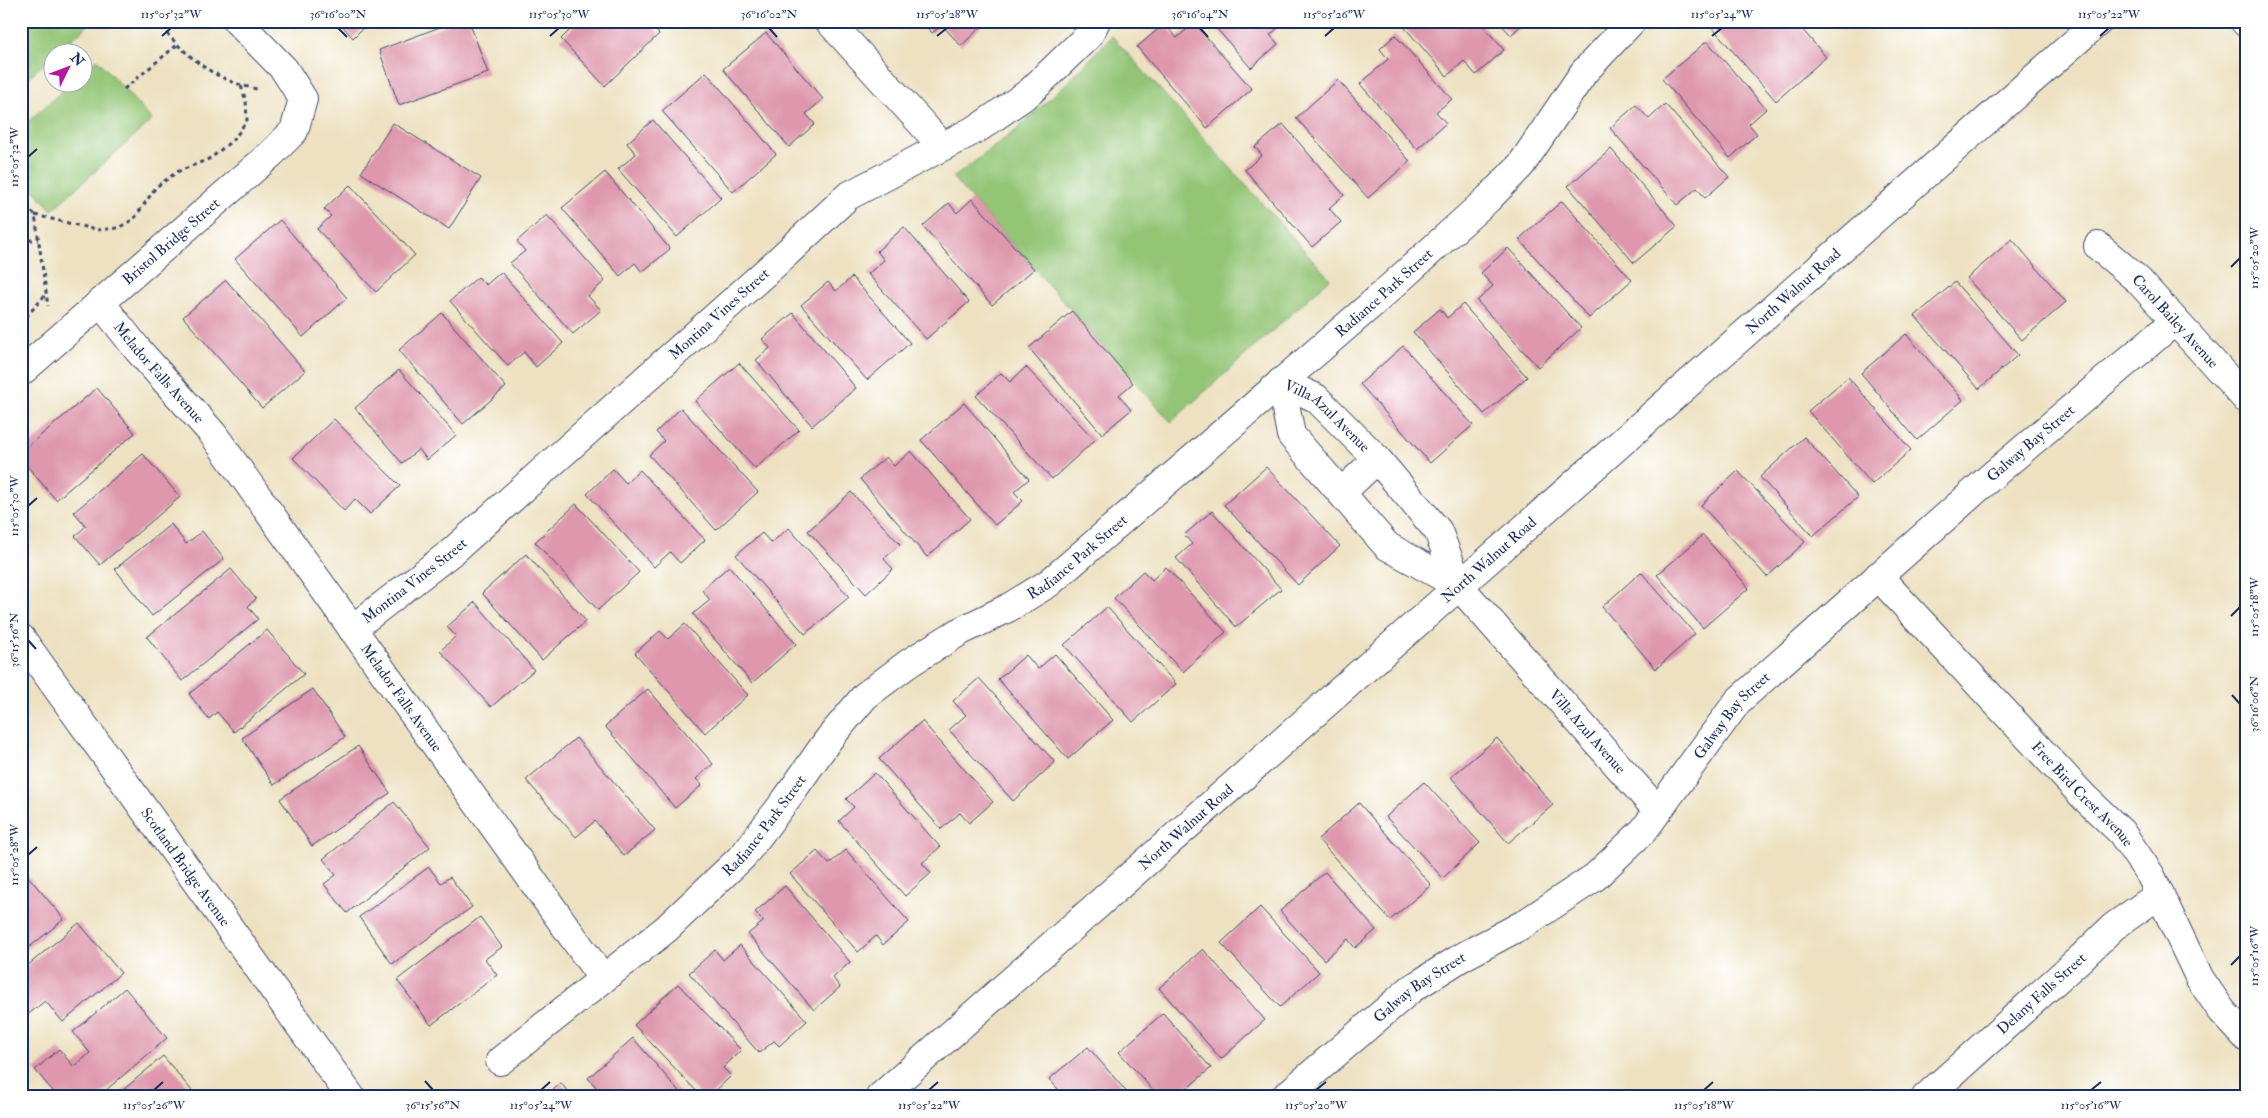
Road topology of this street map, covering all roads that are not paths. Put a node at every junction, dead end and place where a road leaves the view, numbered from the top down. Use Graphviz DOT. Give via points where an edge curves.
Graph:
graph roads {
  1 [pos="237,21"];
  2 [pos="829,21"];
  3 [pos="1096,21"];
  4 [pos="1632,21"];
  5 [pos="2099,21"];
  6 [pos="2244,21"];
  7 [pos="2247,24"];
  8 [pos="942,146"];
  9 [pos="2098,246"];
  10 [pos="100,302"];
  11 [pos="2175,321"];
  12 [pos="21,372"];
  13 [pos="1281,382"];
  14 [pos="2247,400"];
  15 [pos="1377,459"];
  16 [pos="1341,493"];
  17 [pos="1878,576"];
  18 [pos="1459,586"];
  19 [pos="352,629"];
  20 [pos="21,638"];
  21 [pos="1658,811"];
  22 [pos="2160,894"];
  23 [pos="603,979"];
  24 [pos="2247,1038"];
  25 [pos="500,1061"];
  26 [pos="351,1097"];
  27 [pos="880,1097"];
  28 [pos="1285,1097"];
  29 [pos="1926,1097"];
  1 -- 10 [label="street, Bristol Bridge Street" via="284,69 303,99 294,131"];
  2 -- 8 [label="street"];
  3 -- 8 [label="street, Montina Vines Street" via="1089,35 1030,92 980,127"];
  4 -- 13 [label="street, Radiance Park Street" via="1584,72 1521,165 1474,212"];
  5 -- 18 [label="street, North Walnut Road"];
  6 -- 7 [label="street"];
  8 -- 19 [label="street, Montina Vines Street" via="848,196 453,551"];
  9 -- 11 [label="street, Carol Bailey Avenue" via="2138,280"];
  10 -- 12 [label="street, Bristol Bridge Street"];
  10 -- 19 [label="street, Melador Falls Avenue" via="213,434"];
  11 -- 14 [label="street, Carol Bailey Avenue"];
  11 -- 17 [label="street, Galway Bay Street"];
  13 -- 15 [label="street, Villa Azul Avenue" via="1316,398"];
  13 -- 16 [label="street, Villa Azul Avenue" via="1291,435"];
  13 -- 23 [label="street, Radiance Park Street" via="1049,583 1008,608 958,632 865,696 828,740 744,856 666,929"];
  15 -- 16 [label="street"];
  15 -- 18 [label="street, Villa Azul Avenue" via="1438,532"];
  16 -- 18 [label="street, Villa Azul Avenue" via="1387,546"];
  17 -- 21 [label="street, Galway Bay Street" via="1738,701"];
  17 -- 22 [label="street, Free Bird Crest Avenue" via="2084,797 2121,832"];
  18 -- 21 [label="street, Villa Azul Avenue"];
  18 -- 27 [label="street, North Walnut Road"];
  19 -- 23 [label="street, Melador Falls Avenue"];
  20 -- 26 [label="street, Scotland Bridge Avenue"];
  21 -- 28 [label="street, Galway Bay Street" via="1644,830 1595,877 1524,924 1411,989"];
  22 -- 24 [label="street, Free Bird Crest Avenue" via="2200,979"];
  22 -- 29 [label="street, Delany Falls Street" via="2113,926"];
  23 -- 25 [label="street, Radiance Park Street"];
}
